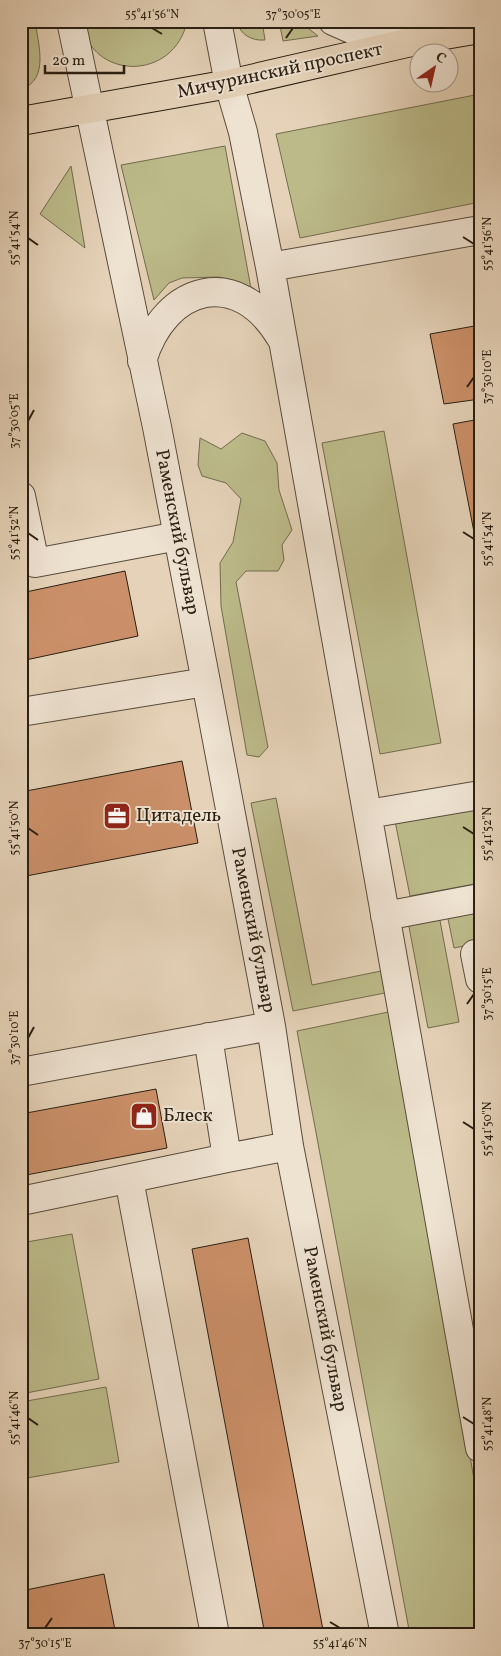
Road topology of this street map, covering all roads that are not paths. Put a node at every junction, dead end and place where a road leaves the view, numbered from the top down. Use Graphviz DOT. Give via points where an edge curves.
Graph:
graph roads {
  1 [pos="71,21"];
  2 [pos="217,21"];
  3 [pos="333,21"];
  4 [pos="480,29"];
  5 [pos="433,37"];
  6 [pos="230,84"];
  7 [pos="89,110"];
  8 [pos="21,121"];
  9 [pos="480,230"];
  10 [pos="270,266"];
  11 [pos="282,339"];
  12 [pos="142,361"];
  13 [pos="21,496"];
  14 [pos="178,536"];
  15 [pos="206,682"];
  16 [pos="21,712"];
  17 [pos="480,794"];
  18 [pos="368,814"];
  19 [pos="480,898"];
  20 [pos="385,916"];
  21 [pos="480,954"];
  22 [pos="480,979"];
  23 [pos="271,1026"];
  24 [pos="208,1037"];
  25 [pos="21,1072"];
  26 [pos="289,1146"];
  27 [pos="227,1158"];
  28 [pos="130,1179"];
  29 [pos="21,1201"];
  30 [pos="479,1436"];
  31 [pos="215,1635"];
  32 [pos="385,1635"];
  1 -- 7 [label="street, Раменский бульвар"];
  2 -- 6 [label="street"];
  3 -- 5 [label="street" via="358,32"];
  4 -- 5 [label="main road, Мичуринский проспект"];
  5 -- 6 [label="main road, Мичуринский проспект"];
  6 -- 7 [label="main road, Мичуринский проспект"];
  6 -- 10 [label="street"];
  7 -- 8 [label="main road, Мичуринский проспект"];
  7 -- 12 [label="street, Раменский бульвар"];
  9 -- 10 [label="street"];
  10 -- 11 [label="street"];
  11 -- 12 [label="street" via="271,322 249,301 229,293 212,292 193,296 173,308 158,325"];
  11 -- 18 [label="street"];
  12 -- 14 [label="street, Раменский бульвар"];
  13 -- 14 [label="street" via="35,563"];
  14 -- 15 [label="street, Раменский бульвар"];
  15 -- 16 [label="street"];
  15 -- 23 [label="street, Раменский бульвар"];
  17 -- 18 [label="street"];
  18 -- 20 [label="street"];
  19 -- 20 [label="street"];
  20 -- 30 [label="street"];
  21 -- 22 [label="street" via="475,954"];
  23 -- 24 [label="street"];
  23 -- 26 [label="street, Раменский бульвар"];
  24 -- 25 [label="street"];
  24 -- 27 [label="street"];
  26 -- 27 [label="street"];
  26 -- 32 [label="street, Раменский бульвар"];
  27 -- 28 [label="street"];
  28 -- 29 [label="street"];
  28 -- 31 [label="street"];
}
